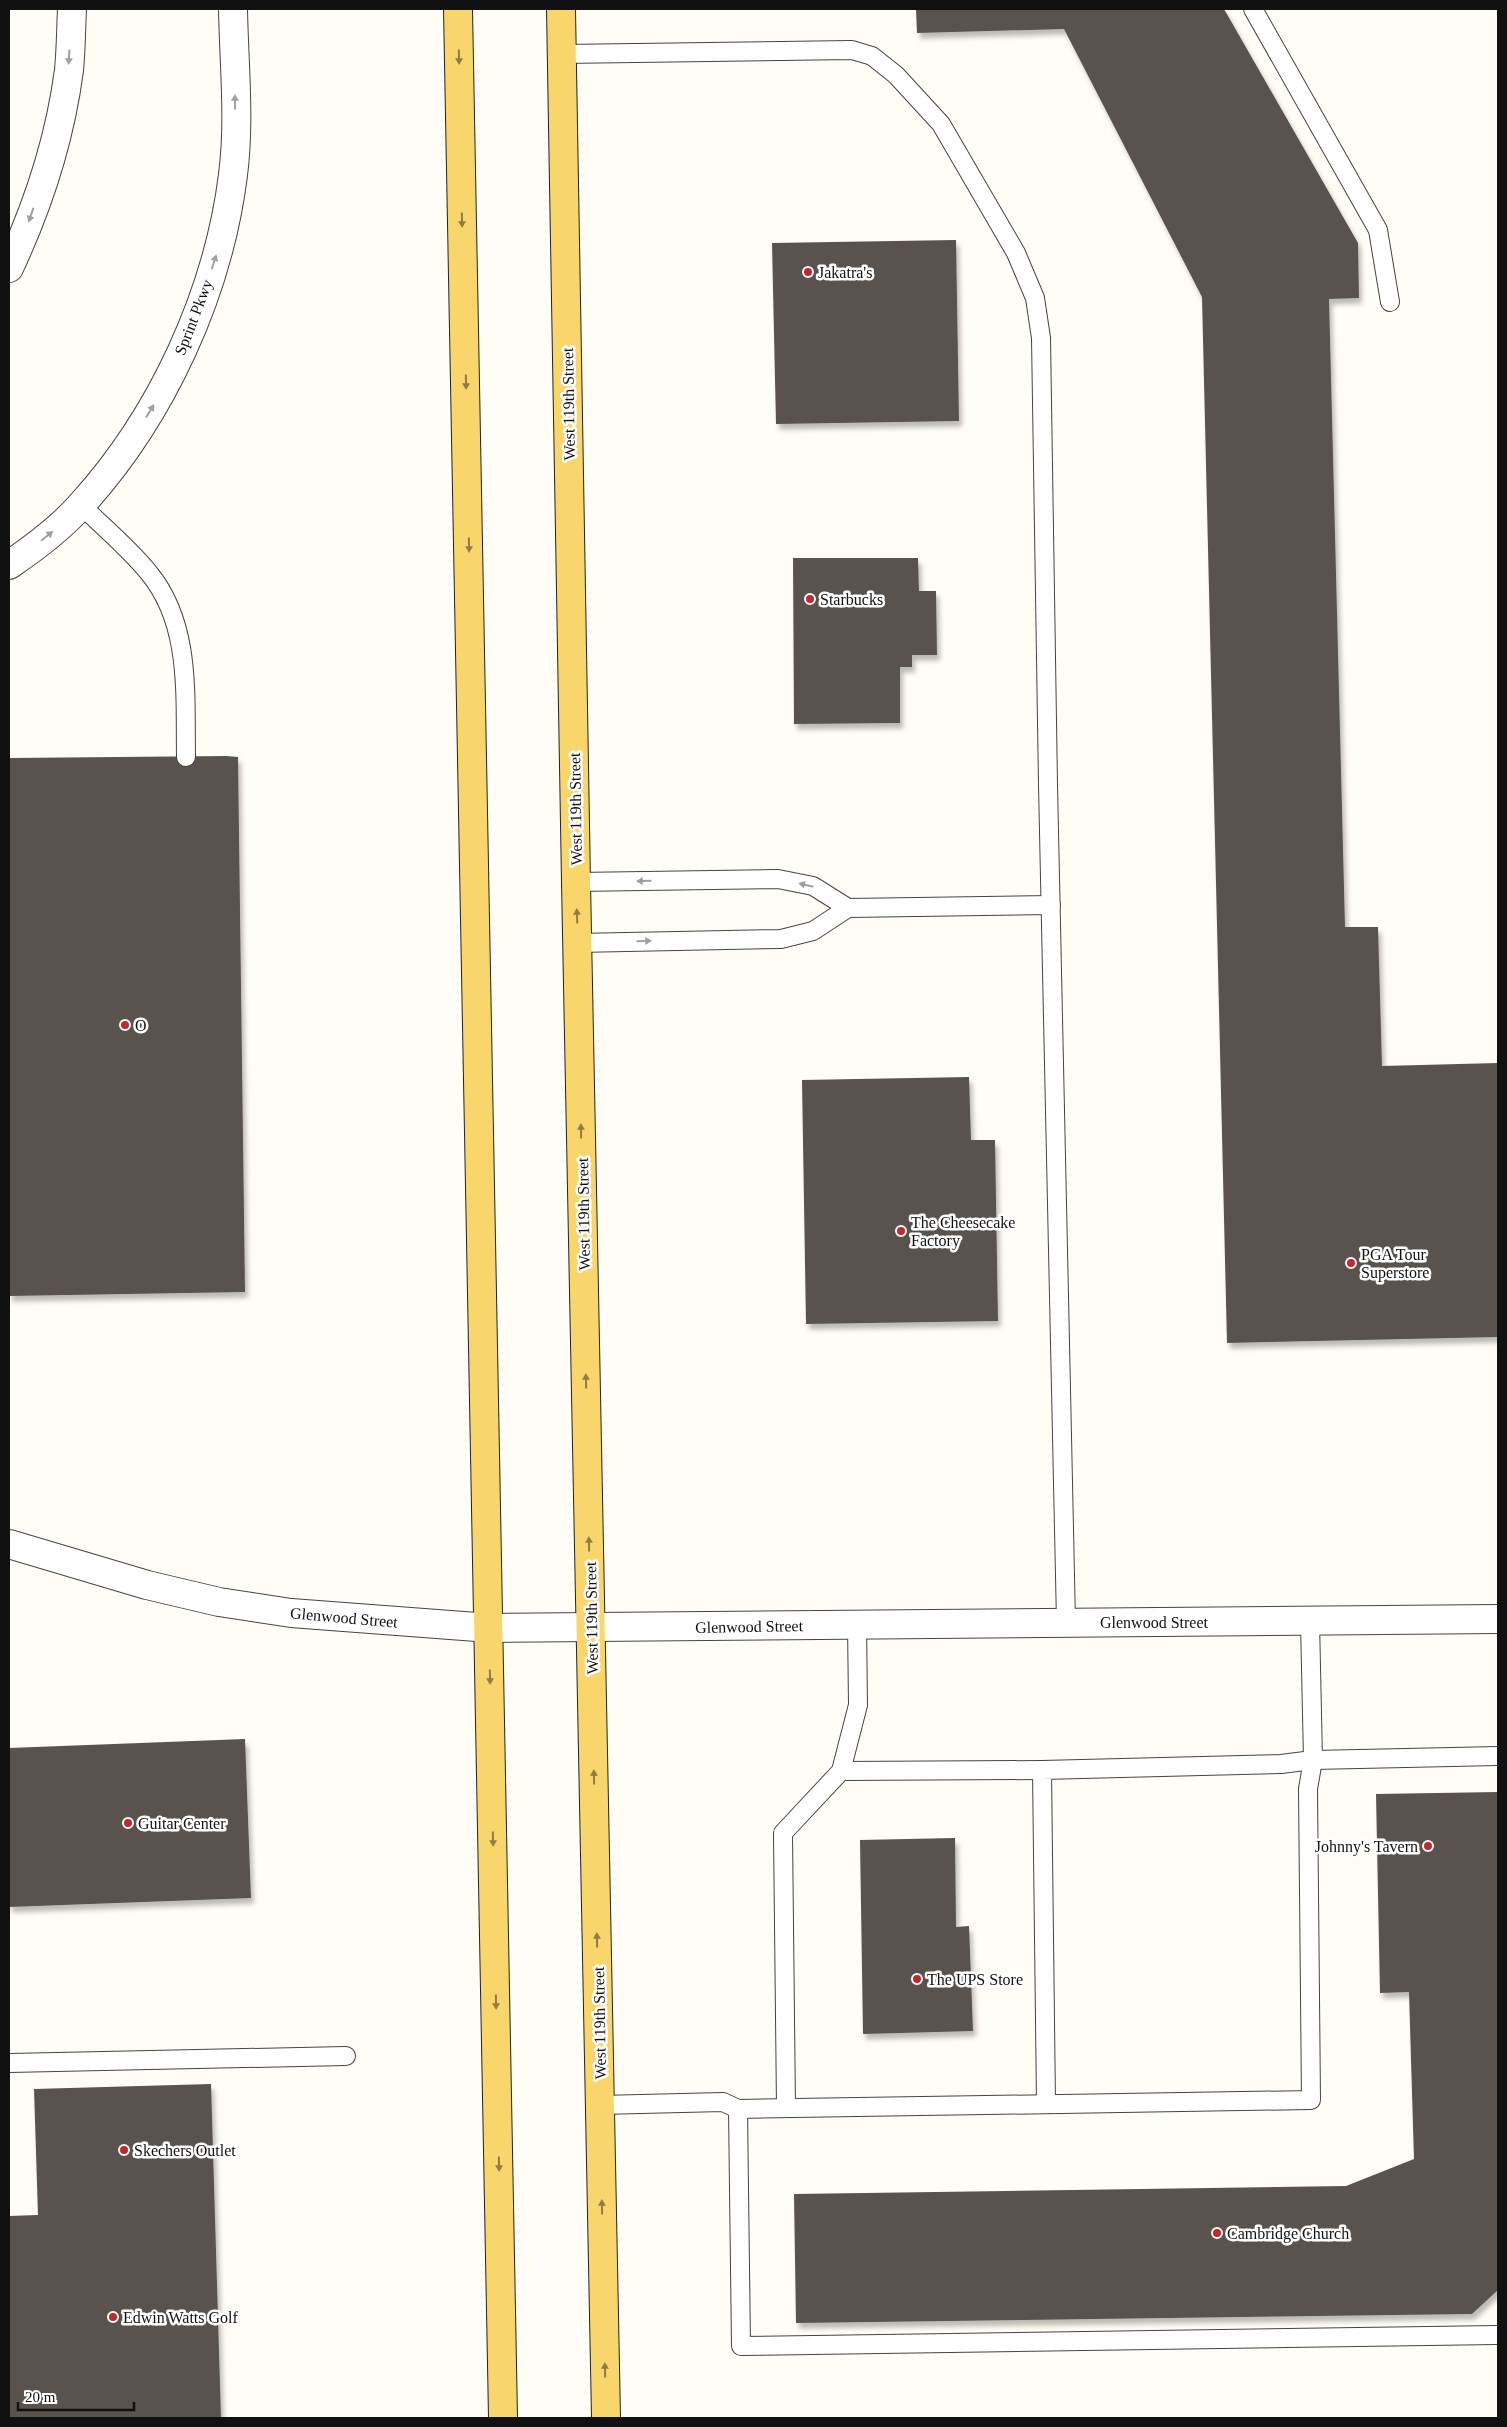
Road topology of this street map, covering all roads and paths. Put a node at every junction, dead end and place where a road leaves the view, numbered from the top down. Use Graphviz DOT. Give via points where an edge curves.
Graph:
graph roads {
  1 [pos="72,9"];
  2 [pos="233,9"];
  3 [pos="458,9"];
  4 [pos="561,9"];
  5 [pos="1253,9"];
  6 [pos="562,54"];
  7 [pos="9,268"];
  8 [pos="1390,302"];
  9 [pos="81,505"];
  10 [pos="9,565"];
  11 [pos="186,757"];
  12 [pos="576,882"];
  13 [pos="1051,906"];
  14 [pos="848,908"];
  15 [pos="578,943"];
  16 [pos="9,1544"];
  17 [pos="1498,1619"];
  18 [pos="1310,1621"];
  19 [pos="1066,1622"];
  20 [pos="857,1624"];
  21 [pos="490,1628"];
  22 [pos="591,1628"];
  23 [pos="1498,1756"];
  24 [pos="1313,1760"];
  25 [pos="1042,1770"];
  26 [pos="841,1771"];
  27 [pos="346,2056"];
  28 [pos="9,2063"];
  29 [pos="1046,2104"];
  30 [pos="600,2105"];
  31 [pos="786,2108"];
  32 [pos="738,2109"];
  33 [pos="1498,2335"];
  34 [pos="503,2418"];
  35 [pos="606,2418"];
  1 -- 7 [label="street, one-way" via="69,69 60,122 31,217"];
  9 -- 2 [label="street, Sprint Pkwy, one-way" via="122,454 154,404 181,353 215,260 233,174 236,132"];
  3 -- 21 [label="main road, one-way"];
  4 -- 6 [label="main road, West 119th Street"];
  5 -- 8 [label="lane" via="1378,230"];
  6 -- 12 [label="main road, West 119th Street"];
  6 -- 13 [label="lane" via="852,50 872,56 896,75 940,124 1016,253 1035,298 1041,338"];
  10 -- 9 [label="street, Sprint Pkwy, one-way"];
  9 -- 11 [label="lane" via="150,573 172,610 183,654"];
  14 -- 12 [label="lane, one-way" via="813,886 778,879"];
  15 -- 12 [label="main road, West 119th Street, one-way"];
  13 -- 14 [label="lane"];
  13 -- 19 [label="lane"];
  15 -- 14 [label="lane, one-way" via="781,939 813,931"];
  22 -- 15 [label="main road, West 119th Street, one-way"];
  16 -- 21 [label="street, Glenwood Street" via="146,1585 219,1602 291,1613"];
  17 -- 18 [label="street, Glenwood Street"];
  18 -- 19 [label="street, Glenwood Street"];
  18 -- 24 [label="lane"];
  19 -- 20 [label="street, Glenwood Street"];
  20 -- 22 [label="street, Glenwood Street"];
  20 -- 26 [label="lane" via="858,1705"];
  21 -- 22 [label="street, Glenwood Street"];
  21 -- 34 [label="main road, one-way"];
  30 -- 22 [label="main road, West 119th Street, one-way"];
  23 -- 24 [label="lane"];
  24 -- 25 [label="lane" via="1280,1764"];
  24 -- 29 [label="lane" via="1308,1789 1311,2100"];
  25 -- 26 [label="lane"];
  25 -- 29 [label="lane"];
  26 -- 31 [label="lane" via="783,1833"];
  27 -- 28 [label="lane"];
  29 -- 31 [label="lane"];
  30 -- 32 [label="lane" via="723,2102"];
  35 -- 30 [label="main road, West 119th Street, one-way"];
  31 -- 32 [label="lane"];
  32 -- 33 [label="lane" via="741,2346"];
}
